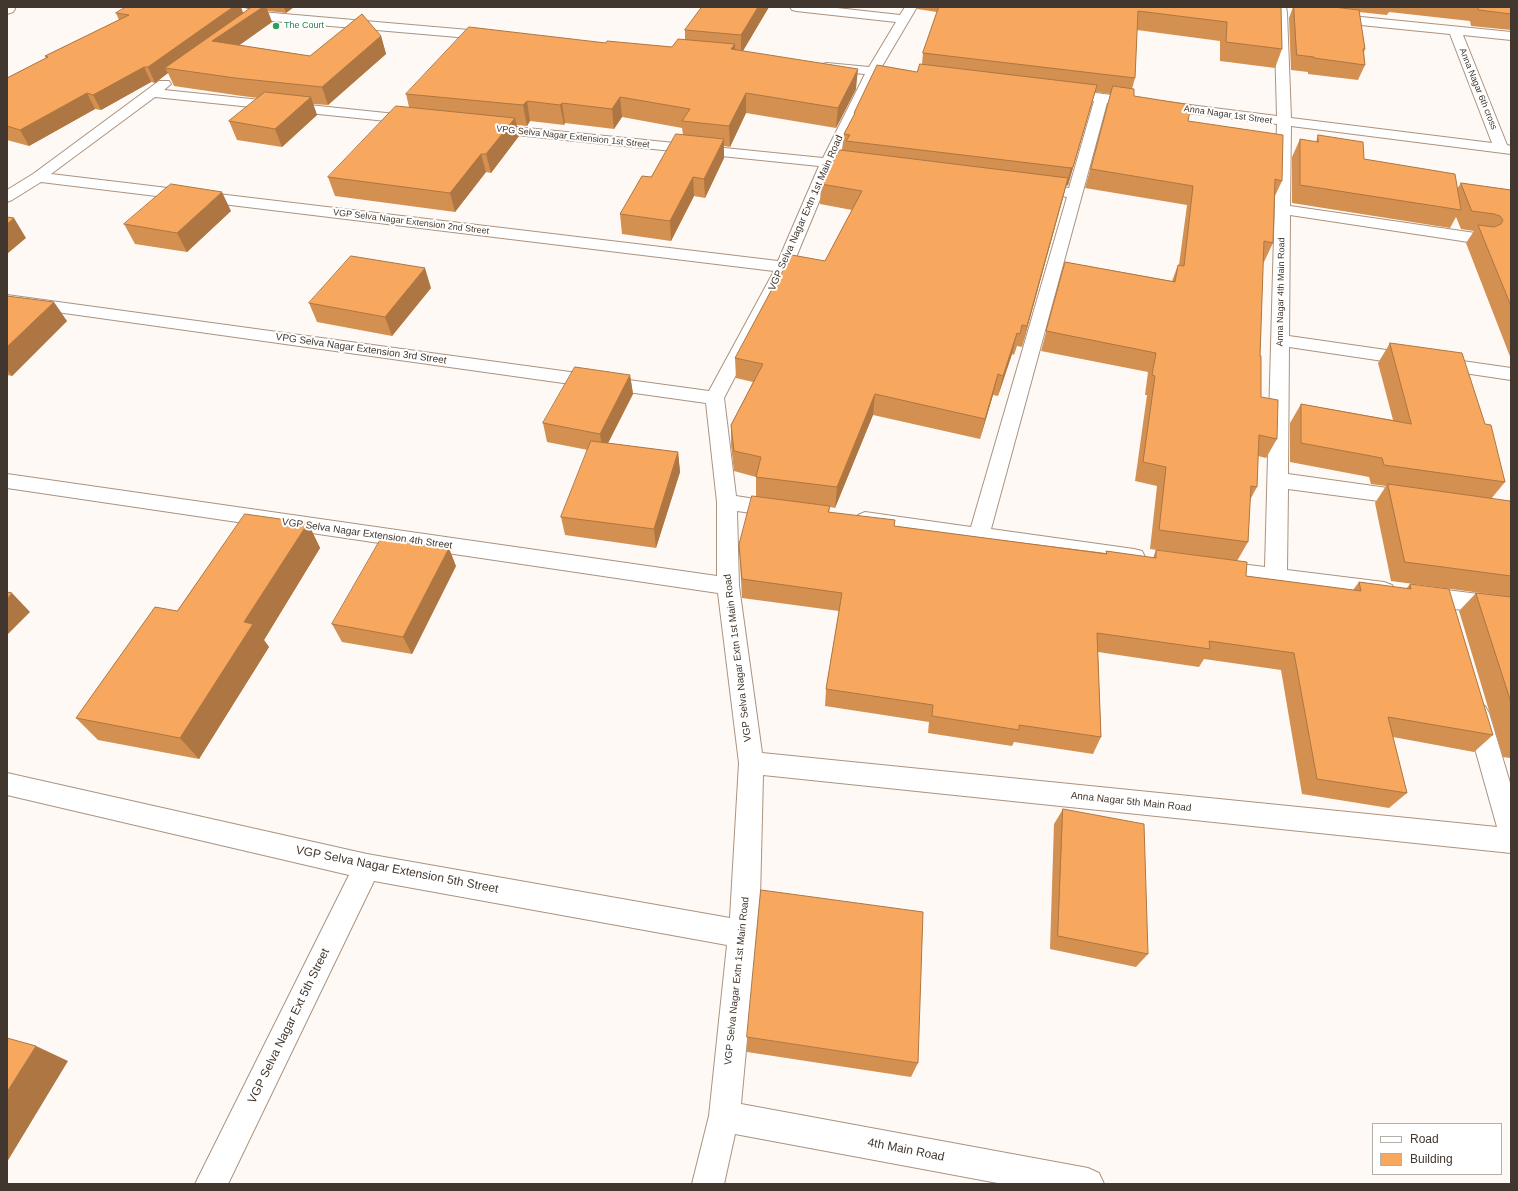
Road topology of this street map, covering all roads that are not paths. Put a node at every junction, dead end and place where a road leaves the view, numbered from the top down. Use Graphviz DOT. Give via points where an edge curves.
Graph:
graph roads {
  1 [pos="238,7"];
  2 [pos="796,7"];
  3 [pos="911,7"];
  4 [pos="1279,11"];
  5 [pos="261,16"];
  6 [pos="1321,16"];
  7 [pos="904,19"];
  8 [pos="245,25"];
  9 [pos="1455,30"];
  10 [pos="1511,36"];
  11 [pos="507,38"];
  12 [pos="817,66"];
  13 [pos="873,71"];
  14 [pos="177,75"];
  15 [pos="913,76"];
  16 [pos="1055,92"];
  17 [pos="152,93"];
  18 [pos="1102,98"];
  19 [pos="430,122"];
  20 [pos="1284,122"];
  21 [pos="470,126"];
  22 [pos="1506,149"];
  23 [pos="828,163"];
  24 [pos="859,167"];
  25 [pos="38,177"];
  26 [pos="1021,186"];
  27 [pos="1075,193"];
  28 [pos="7,197"];
  29 [pos="1282,209"];
  30 [pos="1482,239"];
  31 [pos="784,267"];
  32 [pos="7,300"];
  33 [pos="1280,340"];
  34 [pos="1511,374"];
  35 [pos="715,398"];
  36 [pos="1278,480"];
  37 [pos="7,481"];
  38 [pos="1426,501"];
  39 [pos="727,502"];
  40 [pos="798,511"];
  41 [pos="845,518"];
  42 [pos="979,535"];
  43 [pos="1151,559"];
  44 [pos="1198,566"];
  45 [pos="1276,577"];
  46 [pos="728,586"];
  47 [pos="1443,598"];
  48 [pos="1511,607"];
  49 [pos="1450,621"];
  50 [pos="1472,696"];
  51 [pos="751,763"];
  52 [pos="7,784"];
  53 [pos="1511,830"];
  54 [pos="1511,841"];
  55 [pos="367,867"];
  56 [pos="742,934"];
  57 [pos="724,1116"];
  58 [pos="211,1184"];
  59 [pos="708,1184"];
  60 [pos="1088,1184"];
  1 -- 5 [label="street" via="237,10"];
  2 -- 7 [label="street"];
  3 -- 7 [label="street, VGP Selva Nagar Extn 1st Main Road"];
  4 -- 20 [label="street, Anna Nagar 4th Main Road"];
  5 -- 8 [label="street"];
  5 -- 11 [label="street"];
  6 -- 9 [label="street"];
  7 -- 13 [label="street, VGP Selva Nagar Extn 1st Main Road"];
  9 -- 10 [label="street"];
  9 -- 22 [label="street, Anna Nagar 6th cross"];
  12 -- 13 [label="street"];
  13 -- 15 [label="street"];
  13 -- 23 [label="street, VGP Selva Nagar Extn 1st Main Road"];
  14 -- 17 [label="street"];
  16 -- 18 [label="street, Anna Nagar 1st Street"];
  17 -- 19 [label="street"];
  17 -- 25 [label="street"];
  18 -- 20 [label="street, Anna Nagar 1st Street"];
  18 -- 27 [label="street"];
  20 -- 22 [label="street, Anna Nagar 1st Street"];
  20 -- 29 [label="street, Anna Nagar 4th Main Road"];
  21 -- 23 [label="street, VPG Selva Nagar Extension 1st Street"];
  23 -- 24 [label="street, VPG Selva Nagar Extension 1st Street"];
  23 -- 31 [label="street, VGP Selva Nagar Extn 1st Main Road"];
  25 -- 28 [label="street"];
  25 -- 31 [label="street, VGP Selva Nagar Extension 2nd Street"];
  26 -- 27 [label="street"];
  27 -- 42 [label="street"];
  29 -- 30 [label="street"];
  29 -- 33 [label="street, Anna Nagar 4th Main Road"];
  31 -- 35 [label="street, VGP Selva Nagar Extn 1st Main Road"];
  32 -- 35 [label="street, VPG Selva Nagar Extension 3rd Street"];
  33 -- 34 [label="street"];
  33 -- 36 [label="street, Anna Nagar 4th Main Road"];
  35 -- 39 [label="street, VGP Selva Nagar Extn 1st Main Road"];
  36 -- 38 [label="street"];
  36 -- 45 [label="street, Anna Nagar 4th Main Road"];
  37 -- 46 [label="street, VGP Selva Nagar Extension 4th Street"];
  39 -- 40 [label="street"];
  39 -- 46 [label="street, VGP Selva Nagar Extn 1st Main Road"];
  41 -- 42 [label="street"];
  42 -- 43 [label="street"];
  44 -- 45 [label="street"];
  45 -- 47 [label="street"];
  46 -- 51 [label="street, VGP Selva Nagar Extn 1st Main Road"];
  47 -- 48 [label="street"];
  47 -- 49 [label="street"];
  50 -- 53 [label="street"];
  51 -- 54 [label="street, Anna Nagar 5th Main Road"];
  51 -- 56 [label="street, VGP Selva Nagar Extn 1st Main Road" via="746,899"];
  52 -- 55 [label="street, VGP Selva Nagar Extension 5th Street"];
  55 -- 56 [label="street, VGP Selva Nagar Extension 5th Street"];
  55 -- 58 [label="street, VGP Selva Nagar Ext 5th Street"];
  56 -- 57 [label="street, VGP Selva Nagar Extn 1st Main Road"];
  57 -- 59 [label="street, VGP Selva Nagar Extn 1st Main Road"];
  57 -- 60 [label="street, 4th Main Road"];
}
